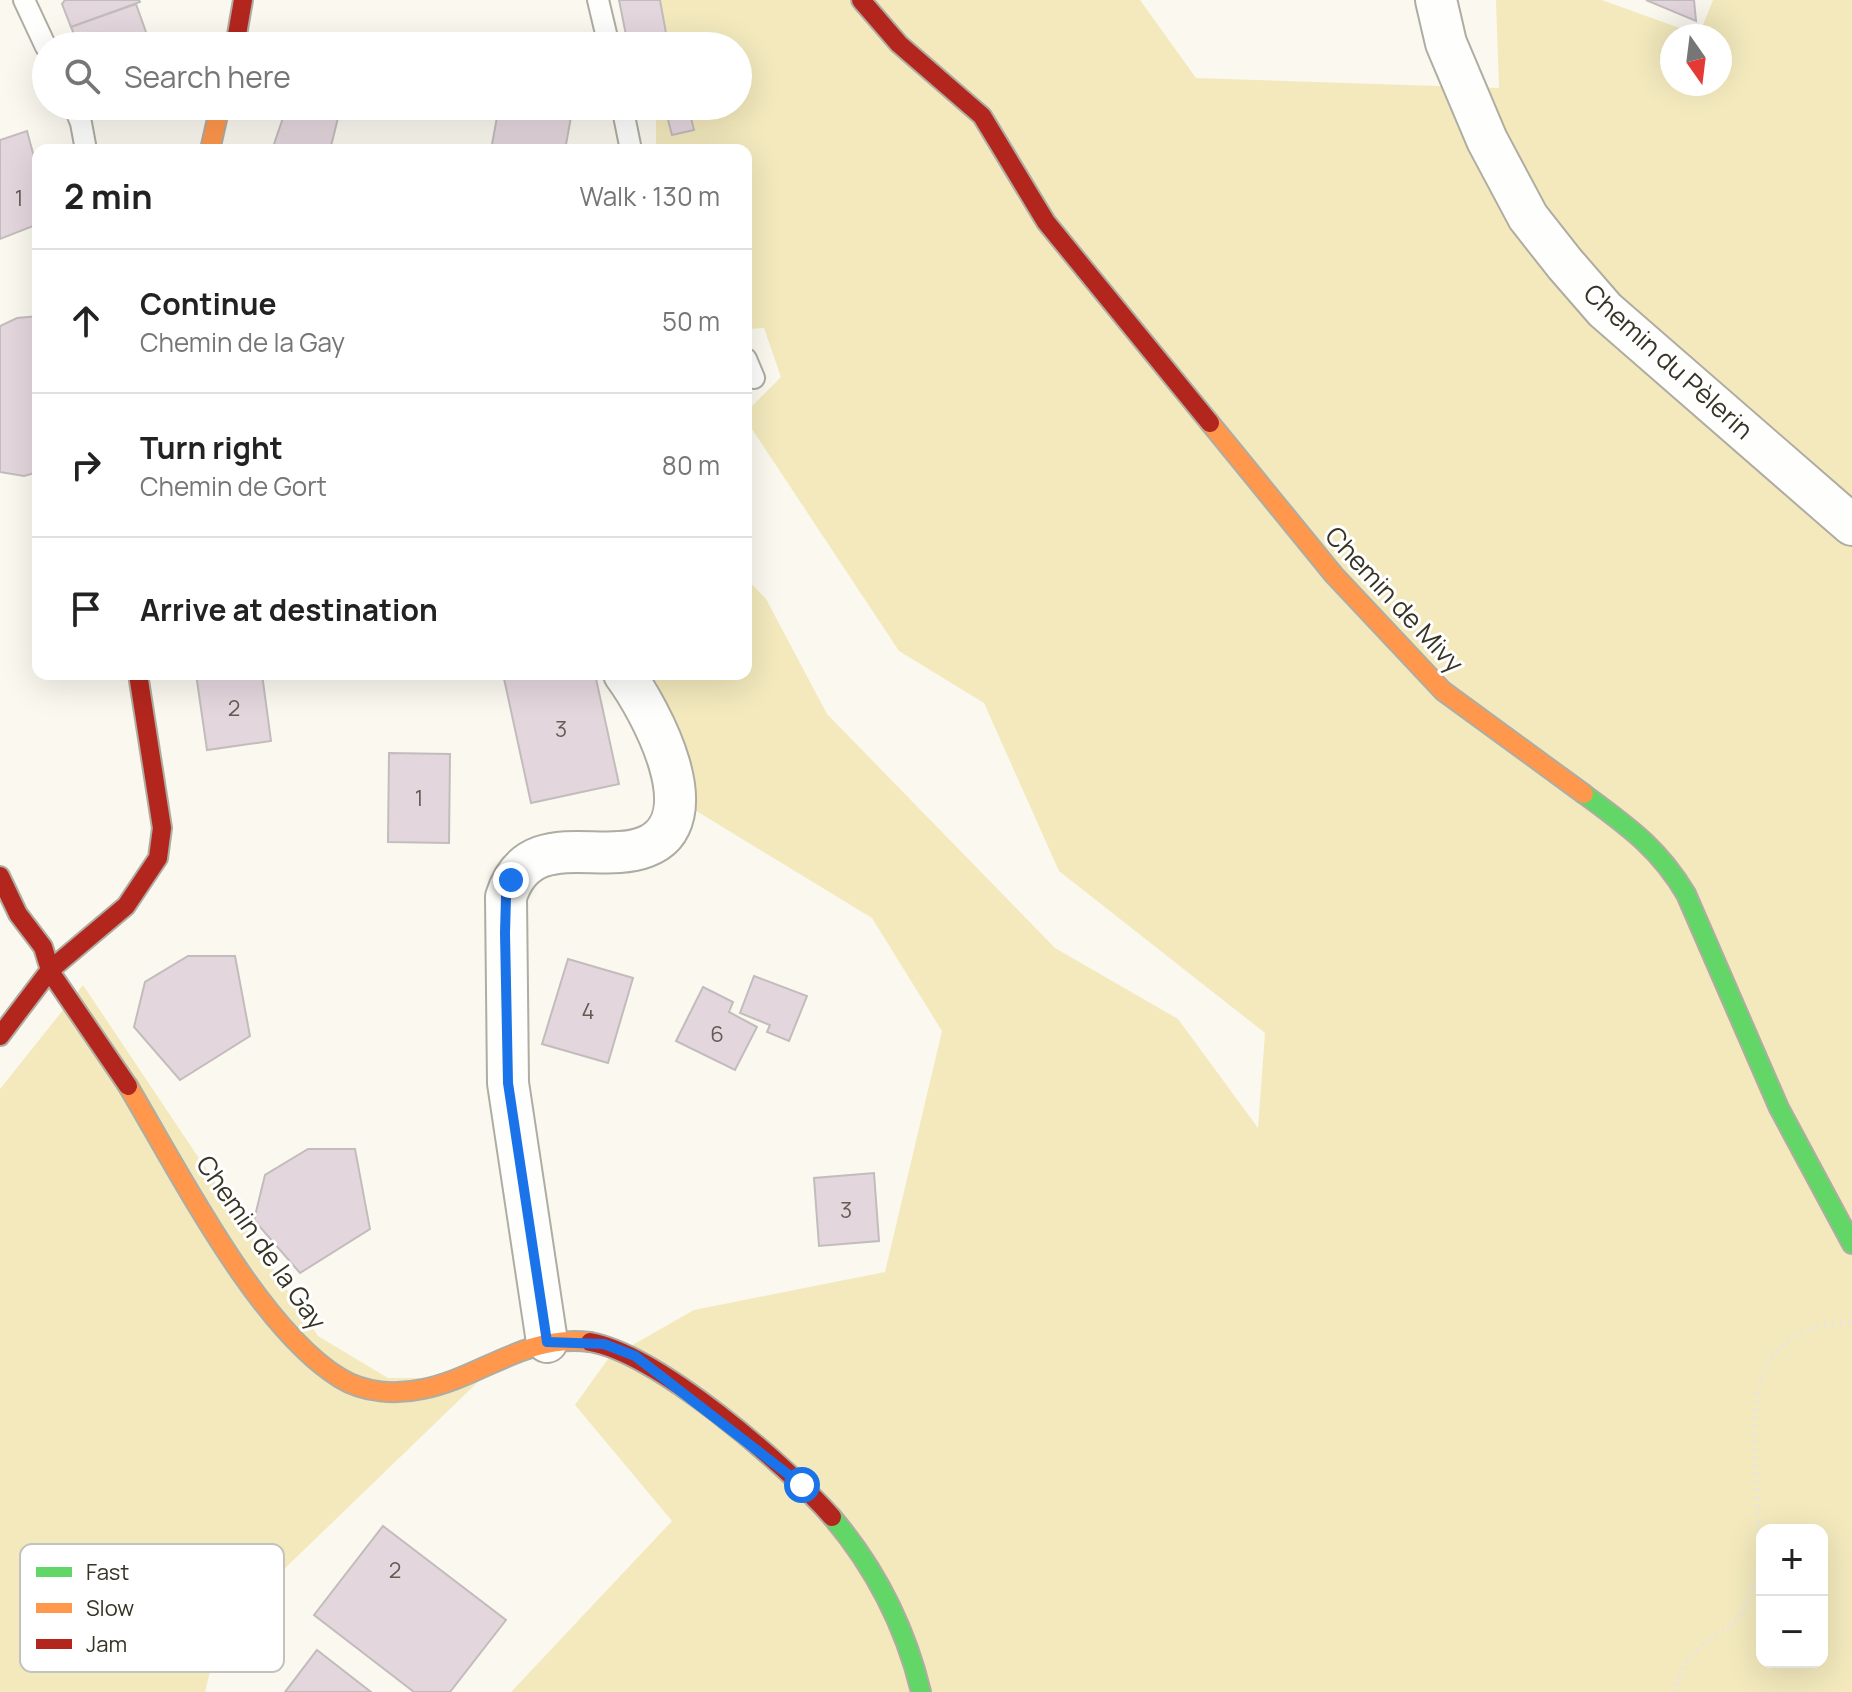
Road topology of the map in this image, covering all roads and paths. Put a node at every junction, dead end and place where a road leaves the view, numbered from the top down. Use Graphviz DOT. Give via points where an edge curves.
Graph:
graph roads {
  1 [pos="24,0"];
  2 [pos="243,0"];
  3 [pos="598,0"];
  4 [pos="861,0"];
  5 [pos="1436,0"];
  6 [pos="39,32"];
  7 [pos="237,32"];
  8 [pos="606,32"];
  9 [pos="80,120"];
  10 [pos="217,120"];
  11 [pos="625,120"];
  12 [pos="85,144"];
  13 [pos="211,144"];
  14 [pos="630,144"];
  15 [pos="1852,525"];
  16 [pos="139,680"];
  17 [pos="628,680"];
  18 [pos="0,876"];
  19 [pos="50,970"];
  20 [pos="0,1036"];
  21 [pos="1852,1244"];
  22 [pos="1852,1322"];
  23 [pos="547,1342"];
  24 [pos="921,1692"];
  25 [pos="1674,1692"];
  1 -- 6 [label="lane"];
  2 -- 7 [label="street"];
  3 -- 8 [label="lane"];
  4 -- 21 [label="street, Chemin de Mivy" via="899,44 982,116 1046,222 1386,633 1443,691 1629,827 1666,861 1686,894 1779,1108"];
  5 -- 15 [label="street, Chemin du Pèlerin" via="1446,43 1487,140 1528,217 1565,264 1605,310"];
  9 -- 12 [label="lane"];
  10 -- 13 [label="street"];
  11 -- 14 [label="lane"];
  16 -- 19 [label="street" via="162,828 158,858 126,906"];
  17 -- 23 [label="street" via="656,725 670,762 676,800 671,819 658,841 643,849 542,856 511,880 506,897 508,1083"];
  18 -- 19 [label="street, Chemin de la Gay" via="11,903 43,947"];
  19 -- 20 [label="street"];
  19 -- 23 [label="street, Chemin de la Gay" via="100,1039 273,1312 308,1353 340,1379 372,1390 408,1393 444,1385"];
  22 -- 25 [label="path" via="1821,1323 1785,1341 1766,1365 1754,1405 1760,1556 1743,1613 1690,1655"];
  23 -- 24 [label="street, Chemin de la Gay" via="604,1344 635,1356 802,1485 866,1560 903,1633"];
}
